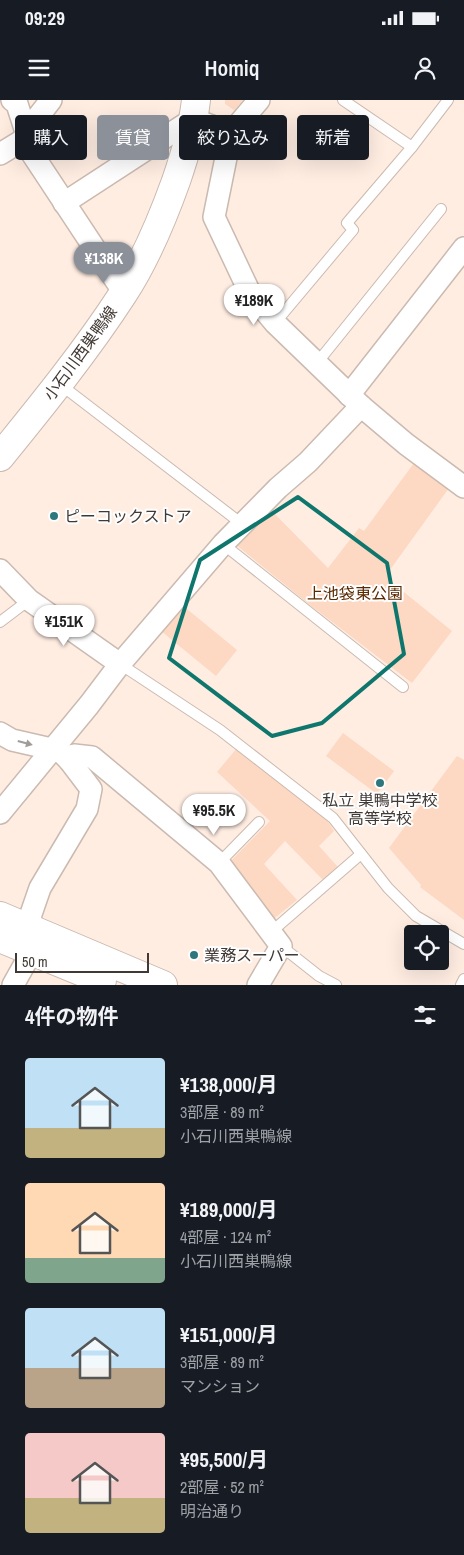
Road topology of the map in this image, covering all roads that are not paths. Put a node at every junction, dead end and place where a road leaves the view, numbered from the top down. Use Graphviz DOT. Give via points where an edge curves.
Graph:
graph roads {
  1 [pos="12,100"];
  2 [pos="51,100"];
  3 [pos="259,100"];
  4 [pos="343,100"];
  5 [pos="448,100"];
  6 [pos="193,107"];
  7 [pos="19,115"];
  8 [pos="40,115"];
  9 [pos="205,115"];
  10 [pos="246,115"];
  11 [pos="15,143"];
  12 [pos="412,147"];
  13 [pos="0,154"];
  14 [pos="38,160"];
  15 [pos="226,160"];
  16 [pos="64,203"];
  17 [pos="440,208"];
  18 [pos="464,248"];
  19 [pos="124,293"];
  20 [pos="275,323"];
  21 [pos="317,363"];
  22 [pos="59,383"];
  23 [pos="355,400"];
  24 [pos="0,456"];
  25 [pos="464,487"];
  26 [pos="242,524"];
  27 [pos="223,544"];
  28 [pos="0,570"];
  29 [pos="29,600"];
  30 [pos="0,622"];
  31 [pos="120,664"];
  32 [pos="403,687"];
  33 [pos="0,733"];
  34 [pos="60,754"];
  35 [pos="0,812"];
  36 [pos="259,822"];
  37 [pos="361,854"];
  38 [pos="219,863"];
  39 [pos="0,916"];
  40 [pos="0,938"];
  41 [pos="30,940"];
  42 [pos="276,940"];
  43 [pos="464,944"];
  44 [pos="464,979"];
  45 [pos="13,985"];
  46 [pos="115,985"];
  47 [pos="163,985"];
  48 [pos="258,985"];
  49 [pos="336,985"];
  50 [pos="461,985"];
  1 -- 7 [label="street" via="17,104"];
  2 -- 8 [label="street"];
  3 -- 10 [label="street"];
  4 -- 12 [label="lane"];
  5 -- 12 [label="lane"];
  6 -- 9 [label="street"];
  6 -- 16 [label="street"];
  6 -- 19 [label="main road, 小石川西巣鴨線" via="184,158 164,215"];
  11 -- 13 [label="street"];
  12 -- 20 [label="lane" via="346,224 353,230"];
  14 -- 16 [label="street"];
  15 -- 20 [label="street" via="214,217 250,293"];
  16 -- 19 [label="street"];
  17 -- 21 [label="lane"];
  18 -- 23 [label="street"];
  19 -- 22 [label="main road, 小石川西巣鴨線"];
  20 -- 21 [label="street"];
  21 -- 23 [label="street"];
  22 -- 24 [label="main road, 小石川西巣鴨線"];
  22 -- 26 [label="lane"];
  23 -- 25 [label="street" via="406,444"];
  23 -- 26 [label="street" via="308,462"];
  26 -- 27 [label="street"];
  27 -- 31 [label="street"];
  27 -- 32 [label="lane"];
  28 -- 29 [label="street"];
  29 -- 30 [label="lane"];
  29 -- 31 [label="street"];
  31 -- 34 [label="street" via="89,705"];
  31 -- 37 [label="lane" via="220,730 333,818"];
  33 -- 34 [label="street, one-way" via="12,740"];
  34 -- 35 [label="street"];
  34 -- 38 [label="street" via="92,757"];
  34 -- 41 [label="street" via="92,788 87,809 40,888 32,914"];
  36 -- 38 [label="lane"];
  37 -- 42 [label="lane"];
  37 -- 43 [label="lane" via="416,916"];
  38 -- 42 [label="street"];
  39 -- 41 [label="main road"];
  40 -- 41 [label="main road"];
  41 -- 45 [label="street"];
  41 -- 46 [label="main road"];
  41 -- 47 [label="main road"];
  42 -- 48 [label="street"];
  42 -- 49 [label="lane" via="319,976"];
  44 -- 50 [label="lane"];
}
